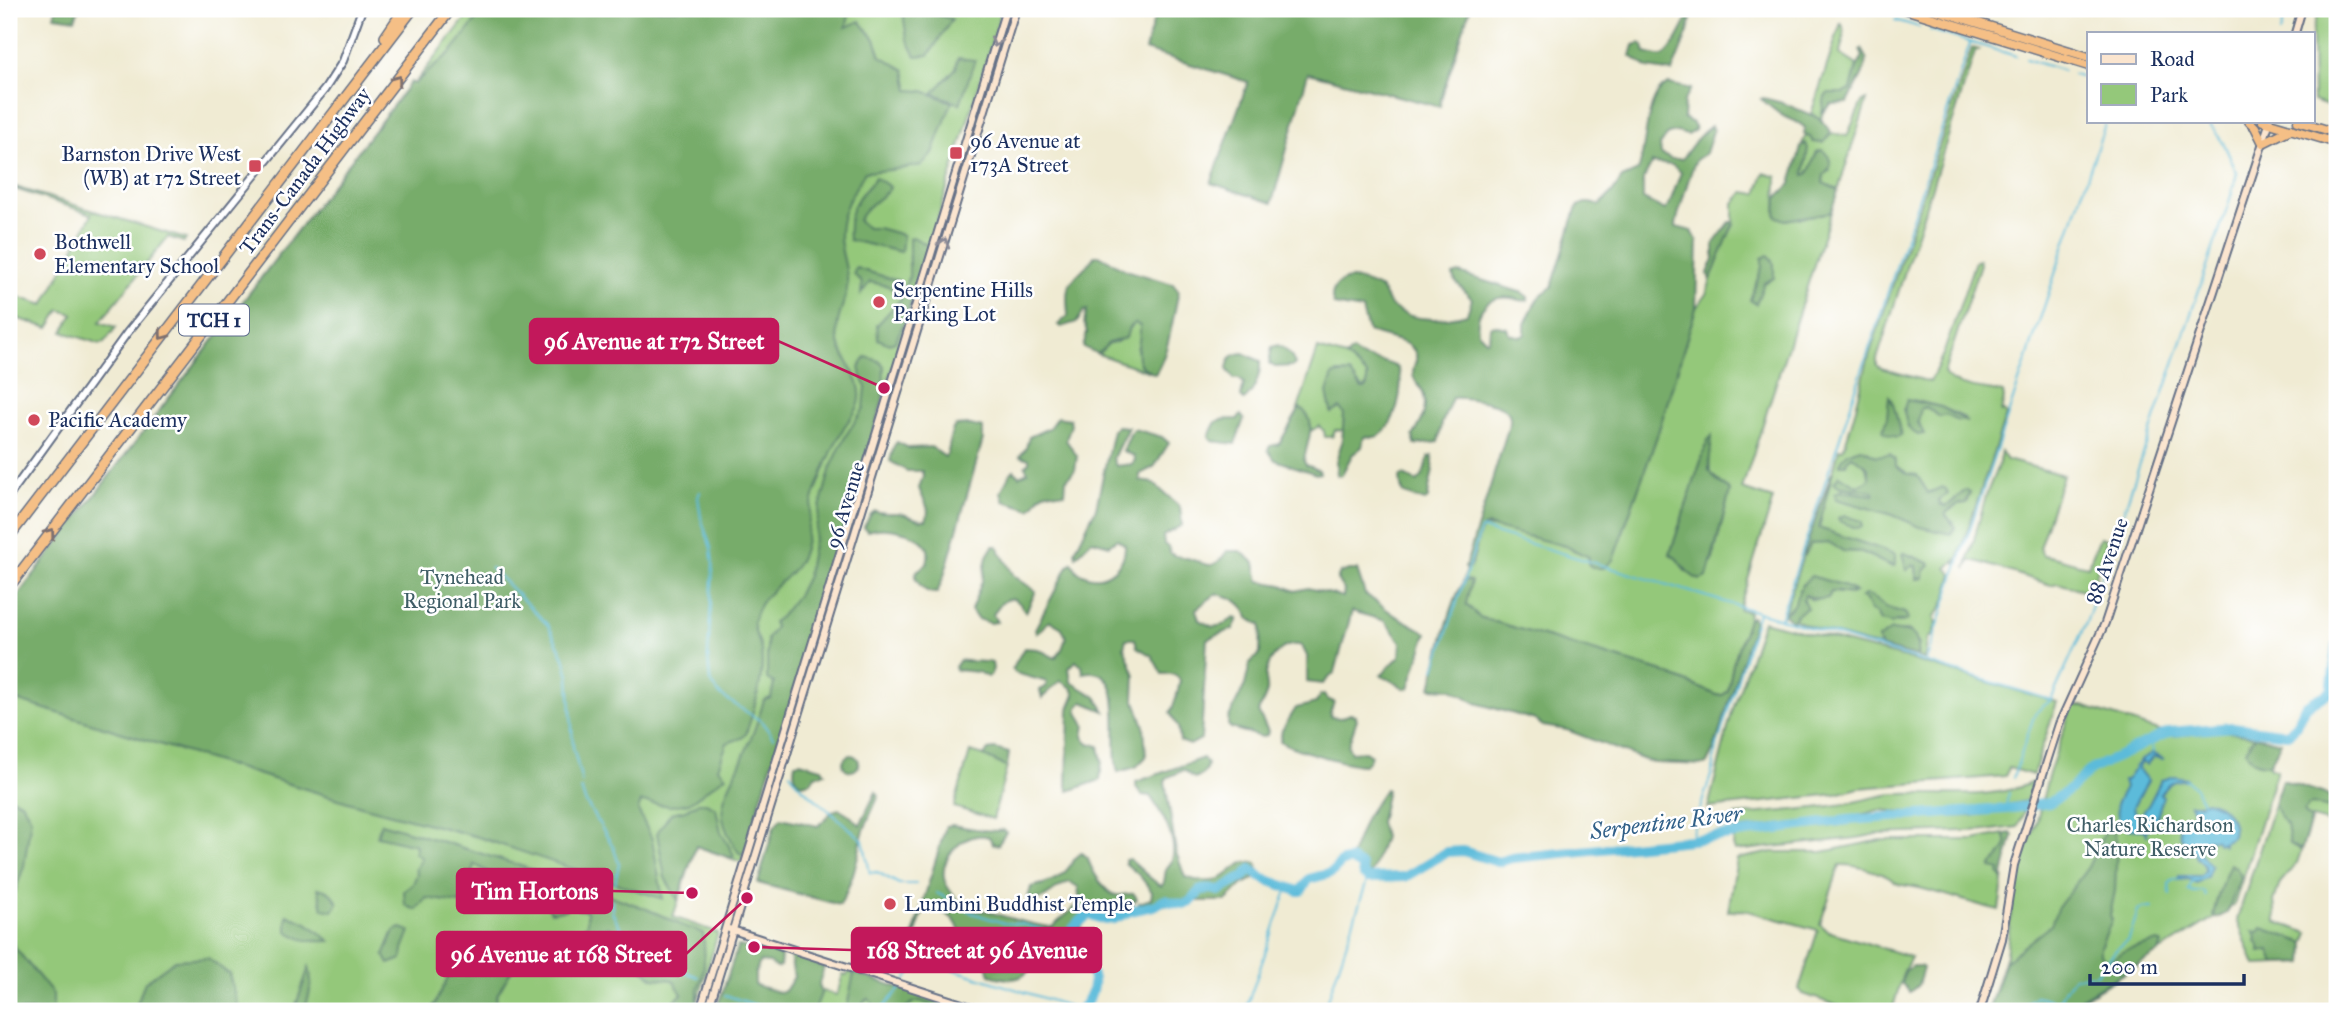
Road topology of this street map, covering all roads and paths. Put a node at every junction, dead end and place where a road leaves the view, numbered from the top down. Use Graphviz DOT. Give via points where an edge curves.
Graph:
graph roads {
  1 [pos="362,9"];
  2 [pos="404,9"];
  3 [pos="413,9"];
  4 [pos="451,9"];
  5 [pos="457,9"];
  6 [pos="1006,9"];
  7 [pos="1016,9"];
  8 [pos="1903,9"];
  9 [pos="1933,9"];
  10 [pos="2302,9"];
  11 [pos="2295,32"];
  12 [pos="418,51"];
  13 [pos="2087,56"];
  14 [pos="2087,65"];
  15 [pos="339,106"];
  16 [pos="2250,122"];
  17 [pos="2268,122"];
  18 [pos="2271,122"];
  19 [pos="2301,122"];
  20 [pos="2291,129"];
  21 [pos="2337,133"];
  22 [pos="2263,143"];
  23 [pos="2337,143"];
  24 [pos="9,496"];
  25 [pos="9,537"];
  26 [pos="9,587"];
  27 [pos="729,930"];
  28 [pos="700,1011"];
  29 [pos="708,1011"];
  30 [pos="984,1011"];
  31 [pos="1980,1011"];
  1 -- 24 [label="street" via="339,68 127,333"];
  2 -- 15 [label="highway"];
  3 -- 15 [label="highway, Trans-Canada Highway / TCH 1"];
  4 -- 12 [label="highway, Trans-Canada Highway / TCH 1"];
  5 -- 12 [label="highway"];
  6 -- 27 [label="main road, 96 Avenue, one-way"];
  27 -- 7 [label="main road, 96 Avenue, one-way"];
  8 -- 14 [label="highway"];
  9 -- 13 [label="highway"];
  10 -- 11 [label="main road"];
  26 -- 12 [label="highway, Trans-Canada Highway / TCH 1, one-way"];
  15 -- 25 [label="highway, Trans-Canada Highway / TCH 1, one-way"];
  16 -- 22 [label="highway"];
  17 -- 22 [label="main road, 88 Avenue"];
  18 -- 20 [label="highway"];
  19 -- 21 [label="highway"];
  20 -- 22 [label="highway"];
  20 -- 23 [label="highway"];
  22 -- 31 [label="main road, 88 Avenue" via="2105,624 2066,704 2044,768 2011,877 2000,947"];
  27 -- 28 [label="main road, 96 Avenue"];
  27 -- 29 [label="main road, 96 Avenue"];
  27 -- 30 [label="main road"];
}
